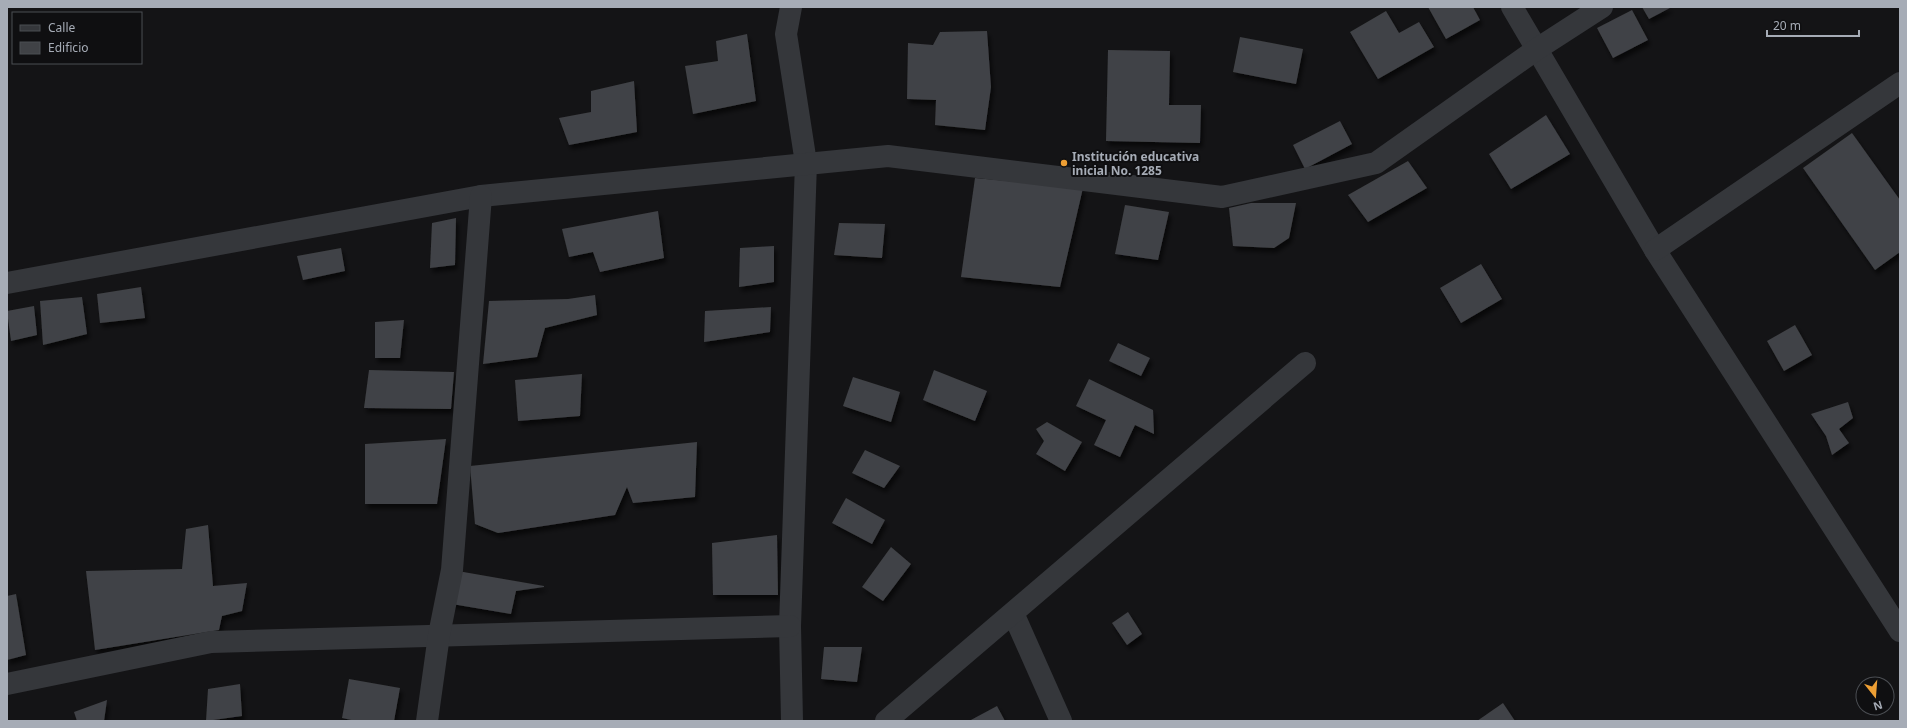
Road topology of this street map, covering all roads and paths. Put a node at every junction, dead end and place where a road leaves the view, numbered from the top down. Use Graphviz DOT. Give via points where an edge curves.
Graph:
graph roads {
  1 [pos="791,7"];
  2 [pos="1512,7"];
  3 [pos="1602,7"];
  4 [pos="1536,49"];
  5 [pos="1900,83"];
  6 [pos="806,163"];
  7 [pos="481,196"];
  8 [pos="1655,250"];
  9 [pos="7,283"];
  10 [pos="1304,363"];
  11 [pos="1013,613"];
  12 [pos="790,626"];
  13 [pos="1900,631"];
  14 [pos="439,635"];
  15 [pos="7,684"];
  16 [pos="427,721"];
  17 [pos="792,721"];
  18 [pos="886,721"];
  19 [pos="1061,721"];
  1 -- 6 [label="street" via="786,34"];
  2 -- 4 [label="street"];
  3 -- 4 [label="street"];
  4 -- 6 [label="street" via="1376,163 1222,197 888,156"];
  4 -- 8 [label="street"];
  5 -- 8 [label="street"];
  6 -- 7 [label="street"];
  6 -- 12 [label="street"];
  7 -- 9 [label="street"];
  7 -- 14 [label="street" via="452,570"];
  8 -- 13 [label="street"];
  10 -- 11 [label="street"];
  11 -- 18 [label="street"];
  11 -- 19 [label="street"];
  12 -- 14 [label="street"];
  12 -- 17 [label="street"];
  14 -- 15 [label="street" via="211,642"];
  14 -- 16 [label="street"];
}
